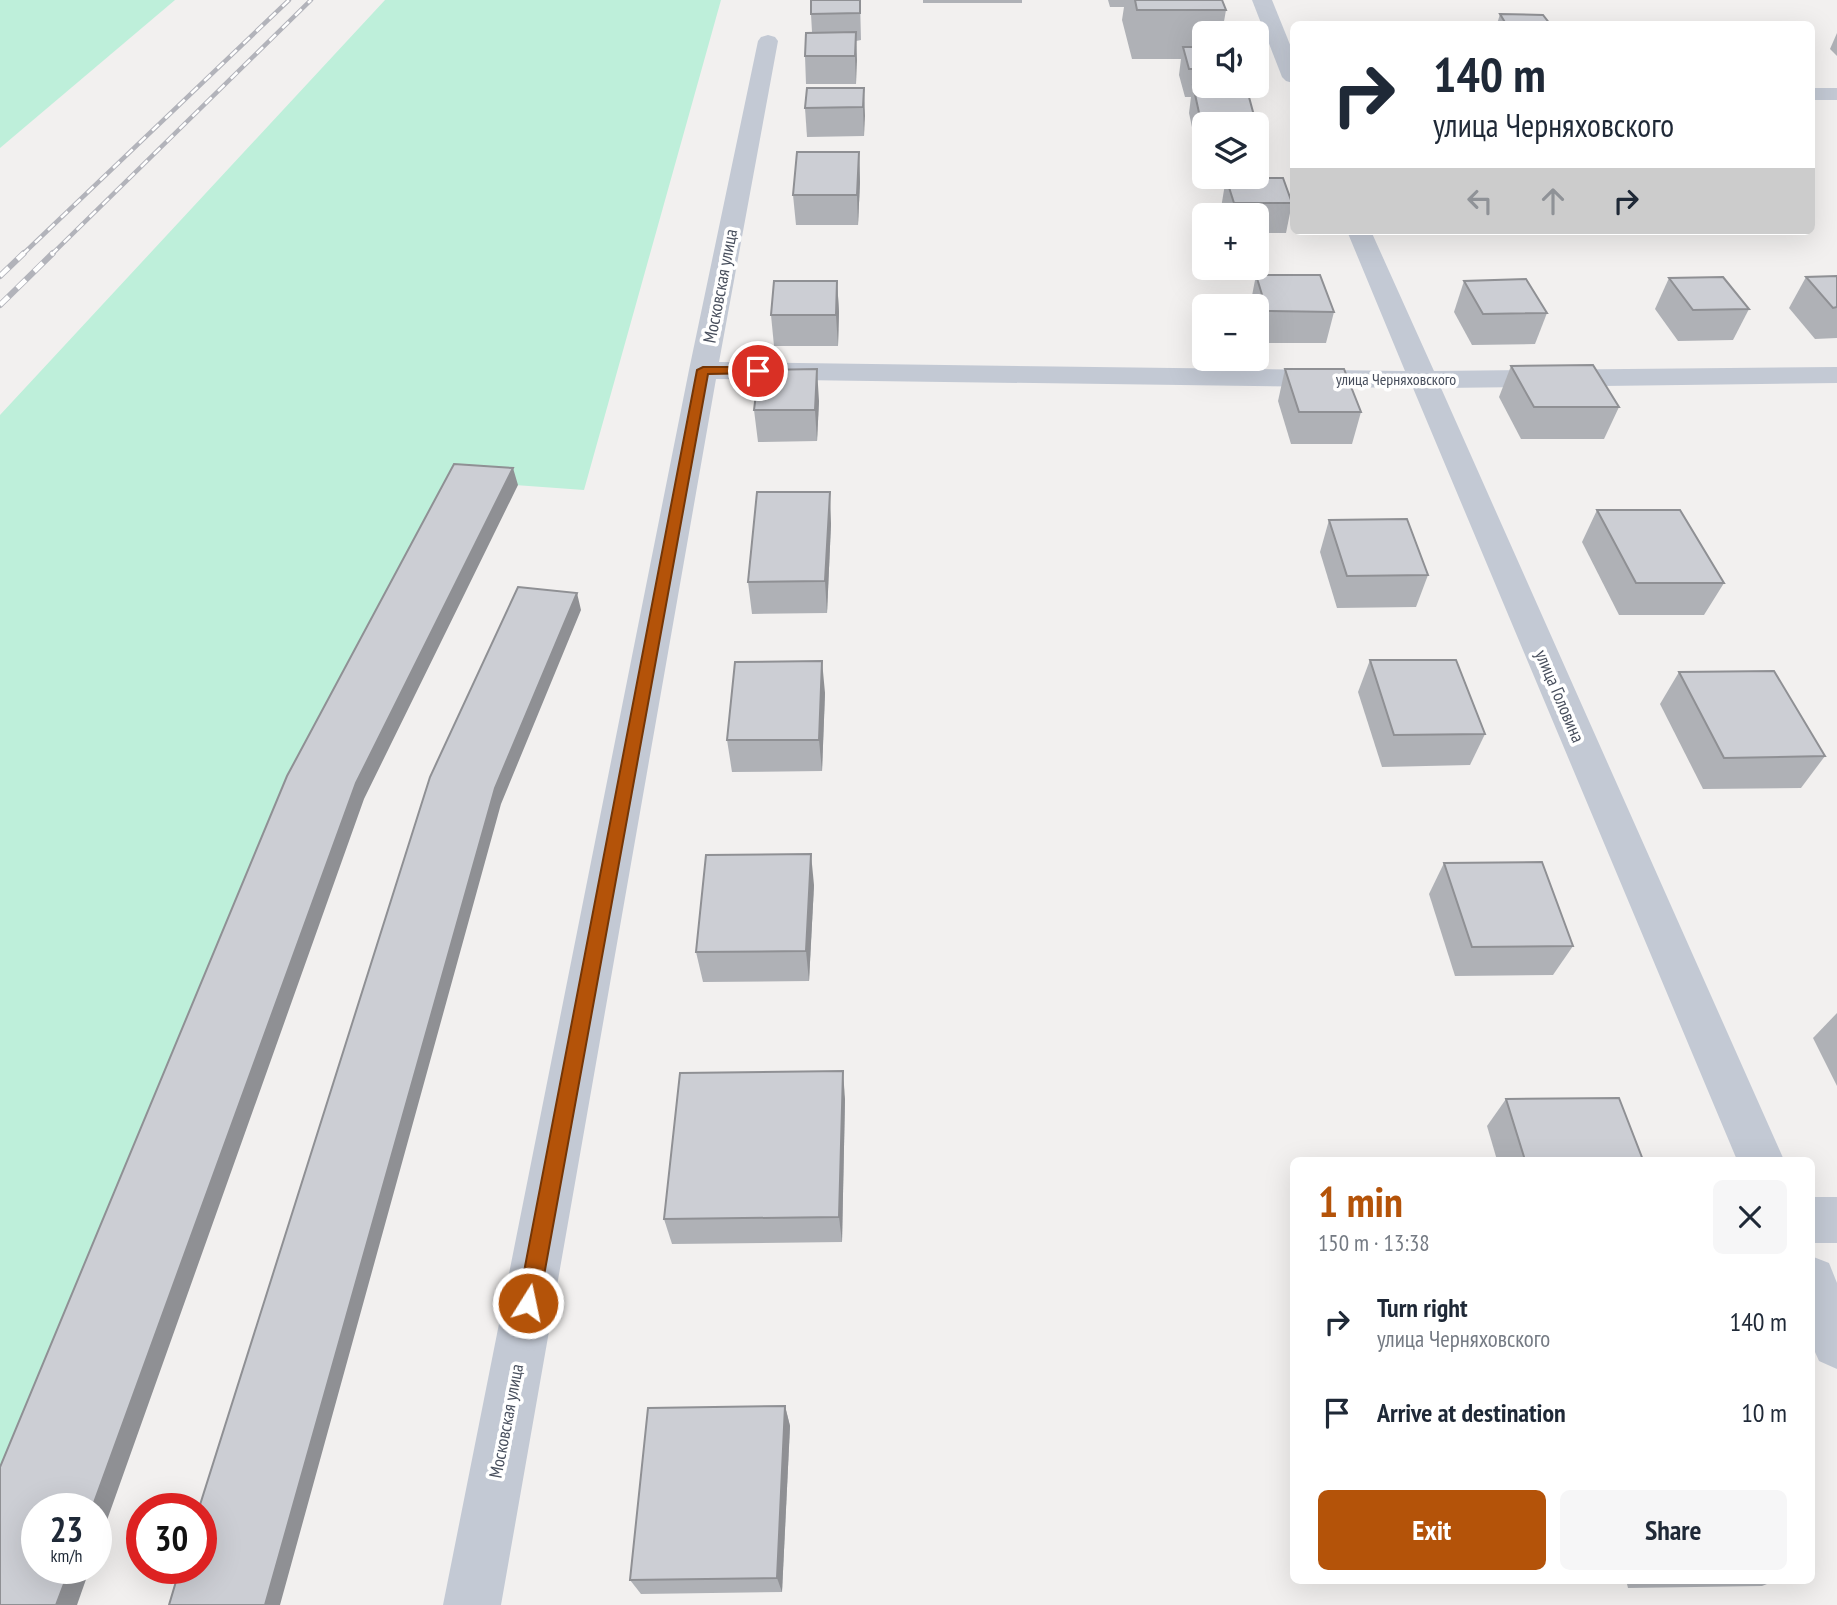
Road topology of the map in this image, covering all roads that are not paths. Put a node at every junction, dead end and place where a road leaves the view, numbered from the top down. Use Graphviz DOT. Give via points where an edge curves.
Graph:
graph roads {
  1 [pos="1262,0"];
  2 [pos="768,41"];
  3 [pos="1290,70"];
  4 [pos="1815,94"];
  5 [pos="1837,94"];
  6 [pos="1361,235"];
  7 [pos="703,370"];
  8 [pos="1837,375"];
  9 [pos="1423,380"];
  10 [pos="1759,1157"];
  11 [pos="1815,1220"];
  12 [pos="1837,1220"];
  13 [pos="1815,1291"];
  14 [pos="1837,1343"];
  15 [pos="472,1605"];
  1 -- 3 [label="street"];
  2 -- 7 [label="street, Московская улица"];
  4 -- 5 [label="street"];
  6 -- 9 [label="street, улица Головина"];
  7 -- 9 [label="street, улица Черняховского"];
  7 -- 15 [label="street, Московская улица"];
  8 -- 9 [label="street, улица Черняховского"];
  9 -- 10 [label="street, улица Головина"];
  11 -- 12 [label="street"];
  13 -- 14 [label="street"];
}
